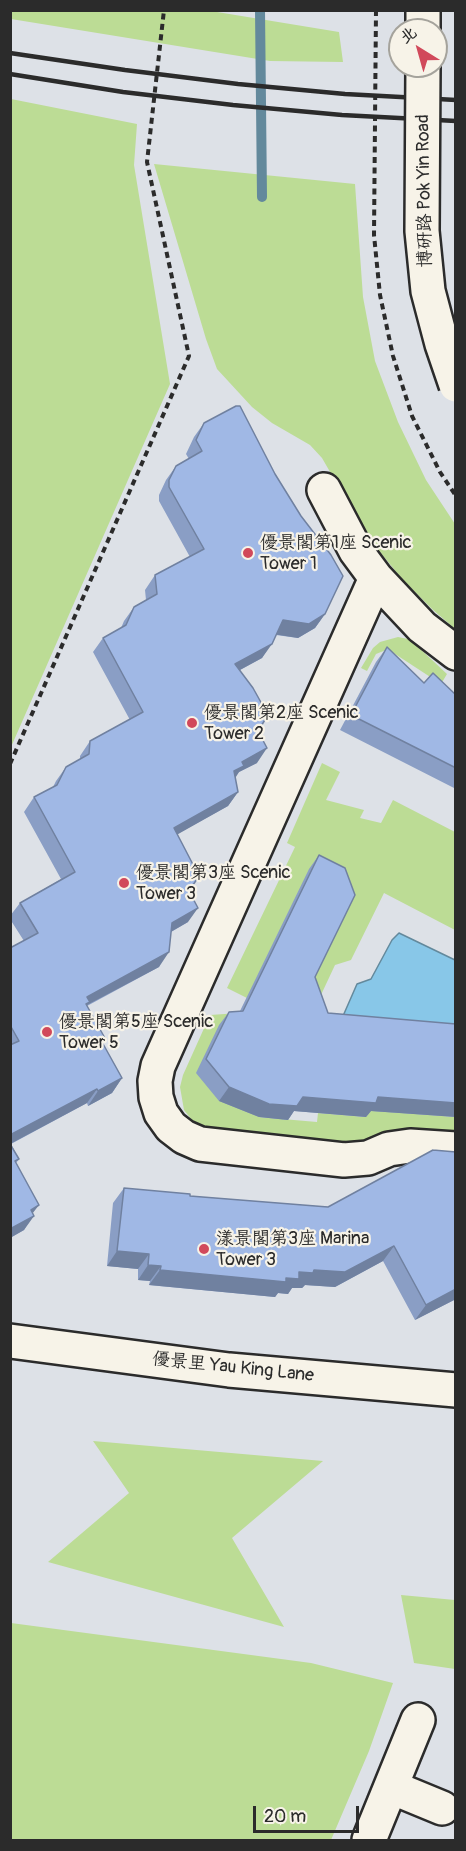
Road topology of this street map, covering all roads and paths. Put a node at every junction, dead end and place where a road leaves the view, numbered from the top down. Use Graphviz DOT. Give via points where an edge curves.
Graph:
graph roads {
  1 [pos="164,10"];
  2 [pos="423,78"];
  3 [pos="456,385"];
  4 [pos="324,490"];
  5 [pos="376,578"];
  6 [pos="456,653"];
  7 [pos="10,764"];
  8 [pos="456,1149"];
  9 [pos="10,1341"];
  10 [pos="456,1390"];
  11 [pos="418,1720"];
  12 [pos="391,1787"];
  13 [pos="442,1808"];
  14 [pos="369,1840"];
  1 -- 7 [label="path" via="147,162 189,356"];
  2 -- 3 [label="street, 博研路 Pok Yin Road, bridge" via="422,231 428,291"];
  4 -- 5 [label="street" via="356,551"];
  5 -- 6 [label="street" via="422,627"];
  5 -- 8 [label="street" via="158,1066 154,1081 156,1097 171,1126 200,1144 356,1160 410,1146"];
  9 -- 10 [label="street, 優景里 Yau King Lane" via="229,1370"];
  11 -- 12 [label="street"];
  12 -- 13 [label="street"];
  12 -- 14 [label="street"];
}
